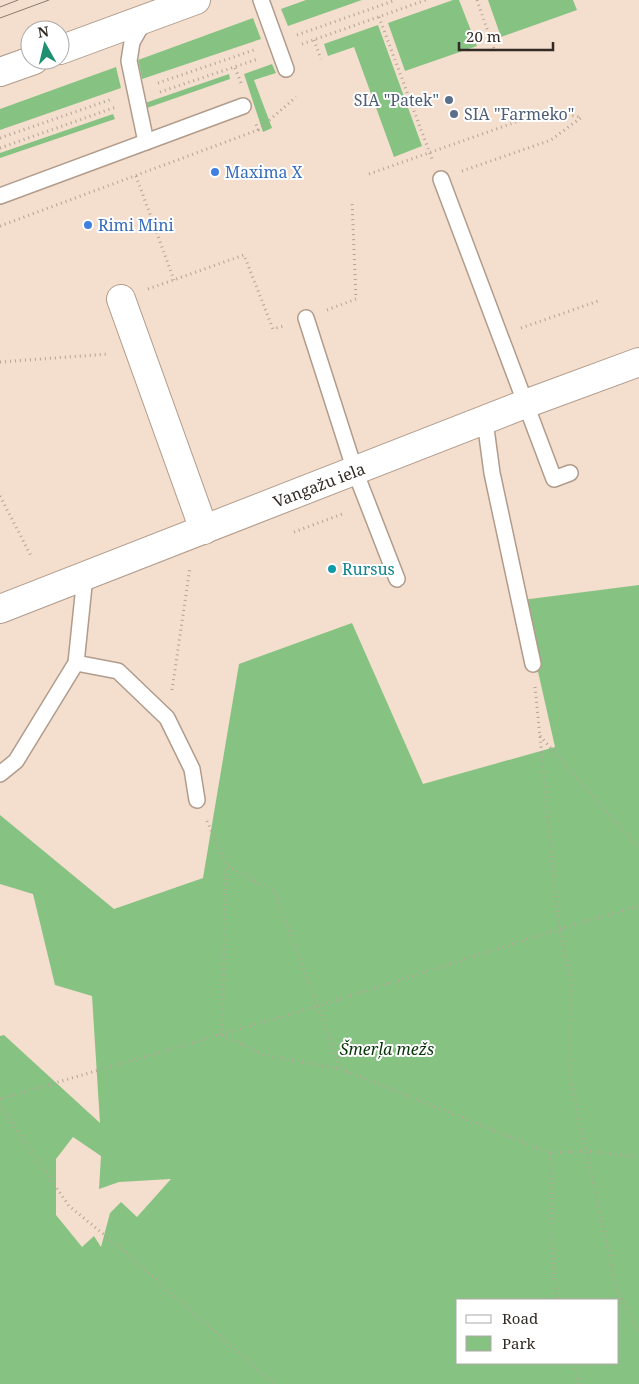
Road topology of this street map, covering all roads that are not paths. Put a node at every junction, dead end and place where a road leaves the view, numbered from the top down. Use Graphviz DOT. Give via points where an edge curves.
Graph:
graph roads {
  1 [pos="196,0"];
  2 [pos="261,0"];
  3 [pos="145,20"];
  4 [pos="70,46"];
  5 [pos="20,65"];
  6 [pos="286,69"];
  7 [pos="0,72"];
  8 [pos="243,106"];
  9 [pos="146,142"];
  10 [pos="441,179"];
  11 [pos="0,196"];
  12 [pos="121,299"];
  13 [pos="306,318"];
  14 [pos="639,362"];
  15 [pos="525,404"];
  16 [pos="485,421"];
  17 [pos="355,471"];
  18 [pos="570,473"];
  19 [pos="204,530"];
  20 [pos="85,576"];
  21 [pos="397,579"];
  22 [pos="0,609"];
  23 [pos="76,663"];
  24 [pos="533,664"];
  25 [pos="0,774"];
  26 [pos="197,800"];
  1 -- 3 [label="main road"];
  2 -- 6 [label="lane"];
  3 -- 4 [label="main road"];
  3 -- 9 [label="lane" via="132,42 129,61"];
  5 -- 7 [label="main road"];
  8 -- 9 [label="lane"];
  9 -- 11 [label="lane"];
  10 -- 15 [label="lane"];
  12 -- 19 [label="main road"];
  13 -- 17 [label="lane"];
  14 -- 15 [label="main road, Vangažu iela"];
  15 -- 16 [label="main road, Vangažu iela"];
  15 -- 18 [label="lane" via="554,479"];
  16 -- 17 [label="main road, Vangažu iela"];
  16 -- 24 [label="lane" via="492,473"];
  17 -- 19 [label="main road, Vangažu iela"];
  17 -- 21 [label="lane"];
  19 -- 20 [label="main road, Vangažu iela"];
  20 -- 22 [label="main road, Vangažu iela"];
  20 -- 23 [label="lane"];
  23 -- 25 [label="lane" via="16,761"];
  23 -- 26 [label="lane" via="118,670 167,718 192,769"];
}
